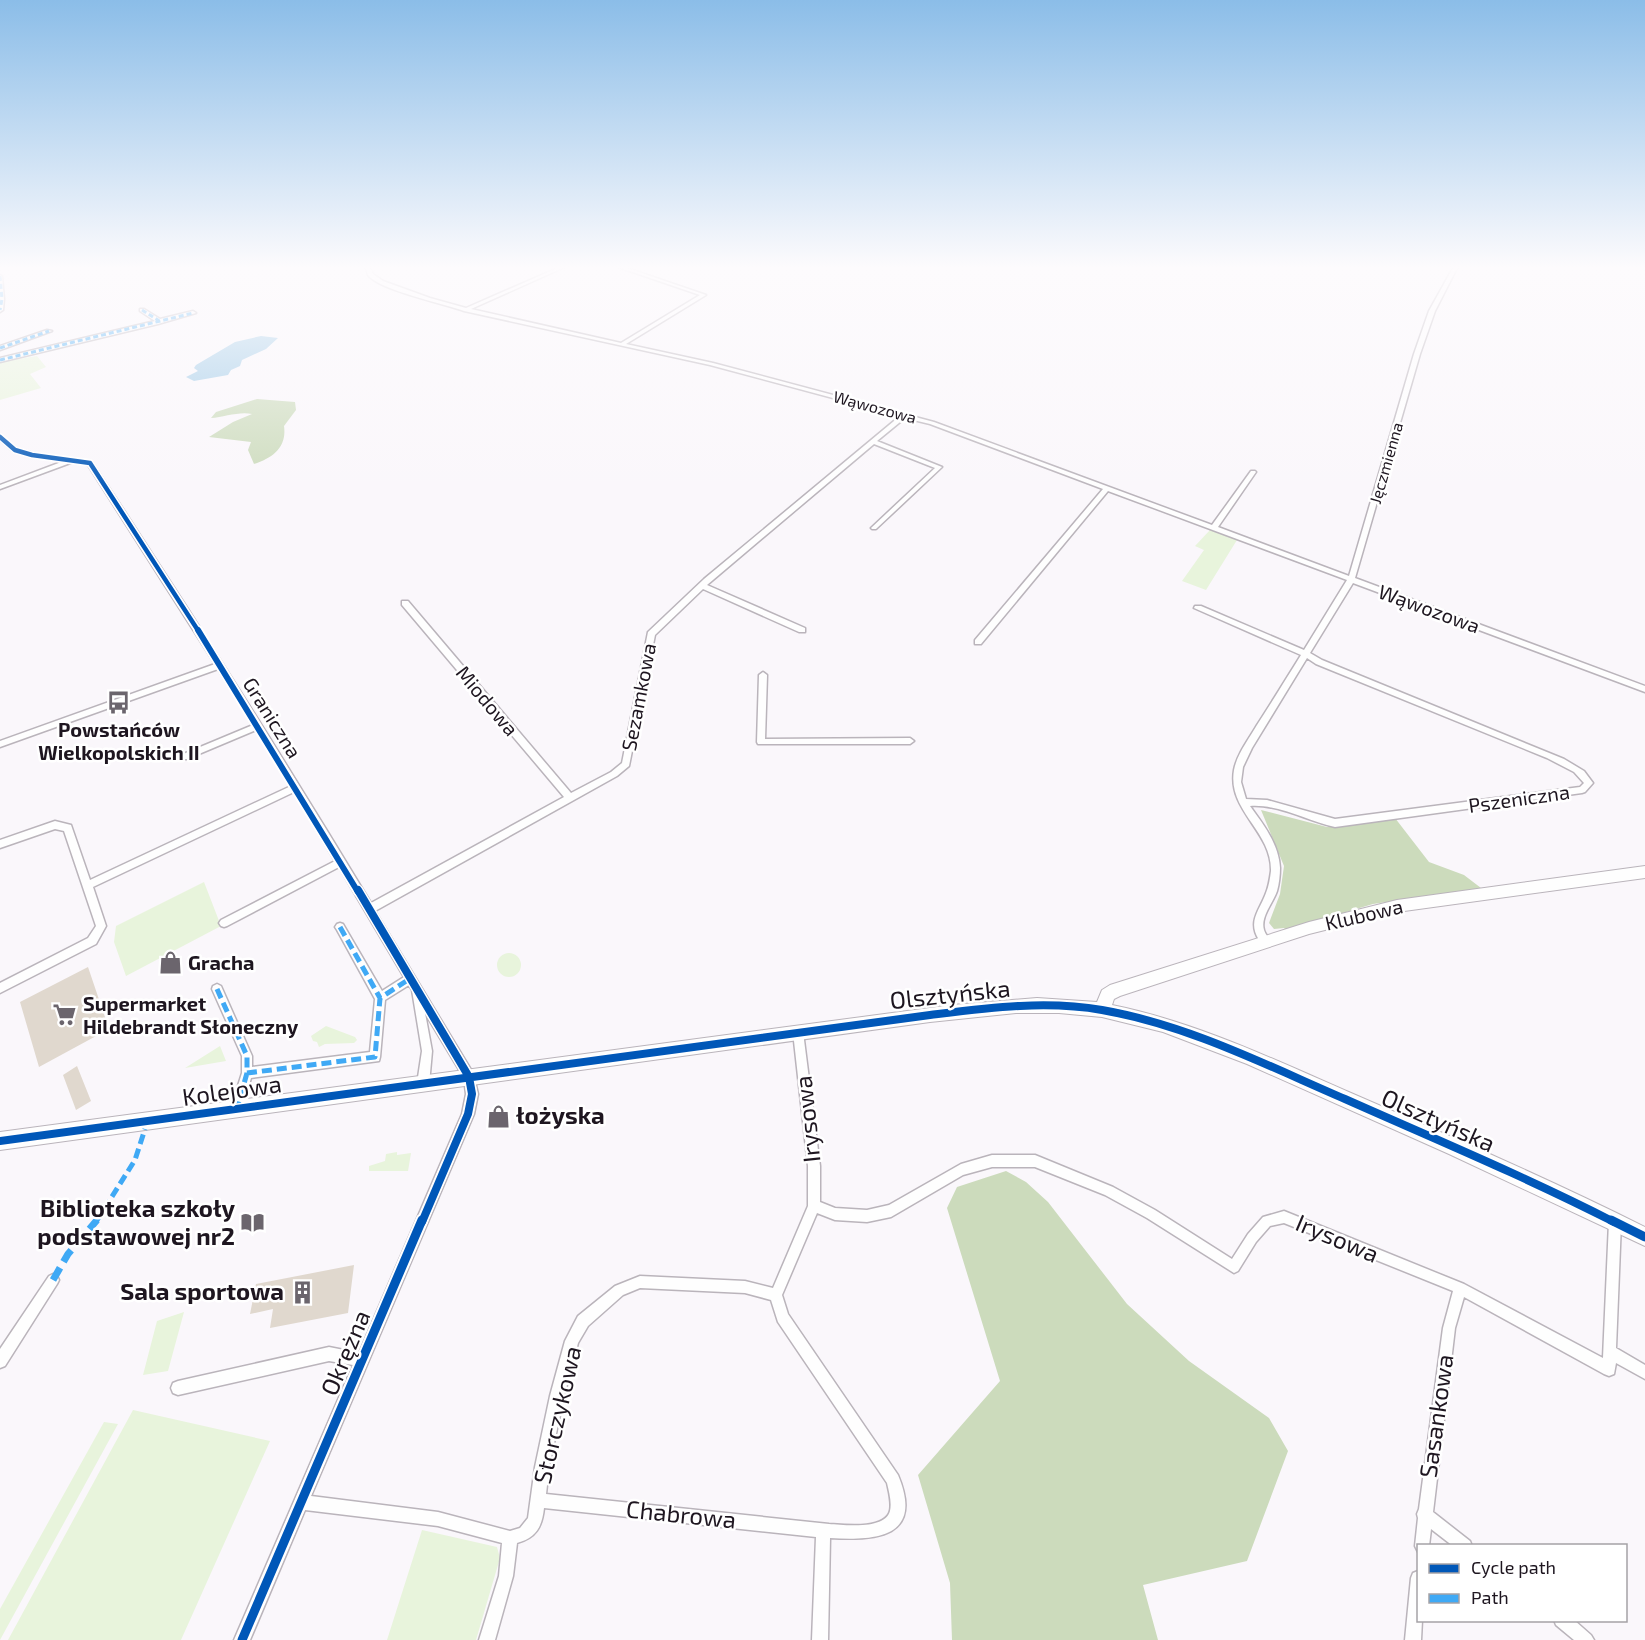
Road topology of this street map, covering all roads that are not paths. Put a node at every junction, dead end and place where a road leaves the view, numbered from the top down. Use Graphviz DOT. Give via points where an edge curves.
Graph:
graph roads {
  1 [pos="16,343"];
  2 [pos="74,343"];
  3 [pos="615,343"];
  4 [pos="1422,343"];
  5 [pos="622,344"];
  6 [pos="0,348"];
  7 [pos="0,360"];
  8 [pos="905,415"];
  9 [pos="0,437"];
  10 [pos="873,442"];
  11 [pos="74,460"];
  12 [pos="1253,472"];
  13 [pos="0,487"];
  14 [pos="1106,489"];
  15 [pos="874,528"];
  16 [pos="1214,529"];
  17 [pos="1351,580"];
  18 [pos="702,586"];
  19 [pos="405,603"];
  20 [pos="1198,608"];
  21 [pos="802,630"];
  22 [pos="978,642"];
  23 [pos="1305,654"];
  24 [pos="220,665"];
  25 [pos="763,675"];
  26 [pos="1645,689"];
  27 [pos="258,726"];
  28 [pos="909,741"];
  29 [pos="0,744"];
  30 [pos="184,757"];
  31 [pos="296,787"];
  32 [pos="570,798"];
  33 [pos="1244,803"];
  34 [pos="0,844"];
  35 [pos="341,862"];
  36 [pos="1645,872"];
  37 [pos="88,885"];
  38 [pos="369,909"];
  39 [pos="224,923"];
  40 [pos="340,927"];
  41 [pos="1266,942"];
  42 [pos="413,981"];
  43 [pos="0,988"];
  44 [pos="217,989"];
  45 [pos="380,998"];
  46 [pos="1102,1010"];
  47 [pos="798,1032"];
  48 [pos="247,1072"];
  49 [pos="468,1077"];
  50 [pos="423,1084"];
  51 [pos="237,1108"];
  52 [pos="0,1141"];
  53 [pos="814,1206"];
  54 [pos="1615,1221"];
  55 [pos="1645,1237"];
  56 [pos="53,1280"];
  57 [pos="1460,1288"];
  58 [pos="776,1294"];
  59 [pos="1610,1352"];
  60 [pos="363,1360"];
  61 [pos="0,1361"];
  62 [pos="1645,1372"];
  63 [pos="178,1388"];
  64 [pos="539,1500"];
  65 [pos="301,1502"];
  66 [pos="1424,1514"];
  67 [pos="823,1530"];
  68 [pos="510,1538"];
  69 [pos="1422,1544"];
  70 [pos="1464,1544"];
  71 [pos="1417,1599"];
  72 [pos="1564,1622"];
  73 [pos="242,1640"];
  74 [pos="488,1640"];
  75 [pos="820,1640"];
  76 [pos="1413,1640"];
  77 [pos="1586,1640"];
  1 -- 6 [label="street"];
  2 -- 7 [label="street"];
  3 -- 5 [label="street, Wąwozowa"];
  4 -- 17 [label="street, Jęczmienna"];
  5 -- 8 [label="street, Wąwozowa"];
  8 -- 10 [label="street, Sezamkowa"];
  8 -- 14 [label="street, Wąwozowa"];
  9 -- 11 [label="street, Graniczna" via="15,450"];
  10 -- 15 [label="street" via="939,467"];
  10 -- 18 [label="street, Sezamkowa"];
  11 -- 13 [label="street"];
  11 -- 24 [label="street, Graniczna" via="90,463"];
  12 -- 16 [label="street"];
  14 -- 16 [label="street, Wąwozowa"];
  14 -- 22 [label="street"];
  16 -- 17 [label="street, Wąwozowa"];
  17 -- 23 [label="street, Jęczmienna"];
  17 -- 26 [label="street, Wąwozowa"];
  18 -- 21 [label="street"];
  18 -- 32 [label="street, Sezamkowa" via="651,634 626,765"];
  19 -- 32 [label="street, Miodowa"];
  20 -- 23 [label="street"];
  23 -- 33 [label="street, Jęczmienna" via="1240,760 1236,786"];
  23 -- 33 [label="street, Pszeniczna" via="1550,756 1575,768 1588,783 1582,790 1335,823 1257,801"];
  24 -- 27 [label="street, Graniczna"];
  24 -- 29 [label="street"];
  25 -- 28 [label="street" via="761,742"];
  27 -- 30 [label="street"];
  27 -- 31 [label="street, Graniczna"];
  31 -- 35 [label="street, Graniczna"];
  31 -- 37 [label="street"];
  32 -- 38 [label="street, Sezamkowa"];
  33 -- 41 [label="street, Jęczmienna" via="1270,845 1275,864 1272,890 1259,919 1259,930"];
  34 -- 37 [label="street" via="63,825 68,828"];
  35 -- 38 [label="street, Graniczna"];
  35 -- 39 [label="street"];
  36 -- 41 [label="street, Klubowa" via="1397,906"];
  37 -- 43 [label="street" via="101,926 92,941"];
  38 -- 42 [label="street, Graniczna"];
  40 -- 45 [label="street"];
  41 -- 46 [label="street, Klubowa" via="1115,990 1107,995"];
  42 -- 45 [label="street"];
  42 -- 49 [label="street, Graniczna"];
  42 -- 50 [label="street, Graniczna" via="427,1051"];
  44 -- 48 [label="street" via="247,1056"];
  45 -- 48 [label="street" via="375,1058"];
  46 -- 47 [label="street, Olsztyńska" via="1052,1004 987,1008"];
  46 -- 54 [label="street, Olsztyńska" via="1203,1039"];
  47 -- 49 [label="street, Olsztyńska"];
  47 -- 53 [label="street, Irysowa" via="814,1166"];
  48 -- 51 [label="street"];
  49 -- 50 [label="street, Kolejowa"];
  49 -- 60 [label="street, Okrężna" via="472,1094 468,1114"];
  50 -- 51 [label="street, Kolejowa"];
  51 -- 52 [label="street, Kolejowa"];
  53 -- 57 [label="street, Irysowa" via="835,1214 867,1216 891,1211 961,1170 992,1161 1035,1161 1109,1191 1234,1267 1267,1221 1284,1217"];
  53 -- 58 [label="street, Irysowa"];
  54 -- 55 [label="street, Olsztyńska"];
  54 -- 59 [label="street"];
  56 -- 61 [label="street"];
  57 -- 59 [label="street, Irysowa" via="1609,1369"];
  57 -- 66 [label="street, Sasankowa" via="1449,1328"];
  58 -- 64 [label="street, Storczykowa" via="746,1287 640,1282 619,1290 584,1321 572,1341 542,1467"];
  58 -- 67 [label="street" via="783,1317 893,1480 898,1501 896,1518 886,1528 874,1532"];
  59 -- 62 [label="street"];
  60 -- 63 [label="street" via="329,1354"];
  60 -- 65 [label="street, Okrężna"];
  64 -- 67 [label="street, Chabrowa"];
  64 -- 68 [label="street, Storczykowa" via="535,1521 524,1534"];
  65 -- 68 [label="street" via="438,1519"];
  65 -- 73 [label="street, Okrężna"];
  66 -- 69 [label="street, Sasankowa"];
  66 -- 70 [label="street"];
  67 -- 75 [label="street"];
  68 -- 74 [label="street" via="506,1576"];
  71 -- 76 [label="street"];
  72 -- 77 [label="street"];
}
